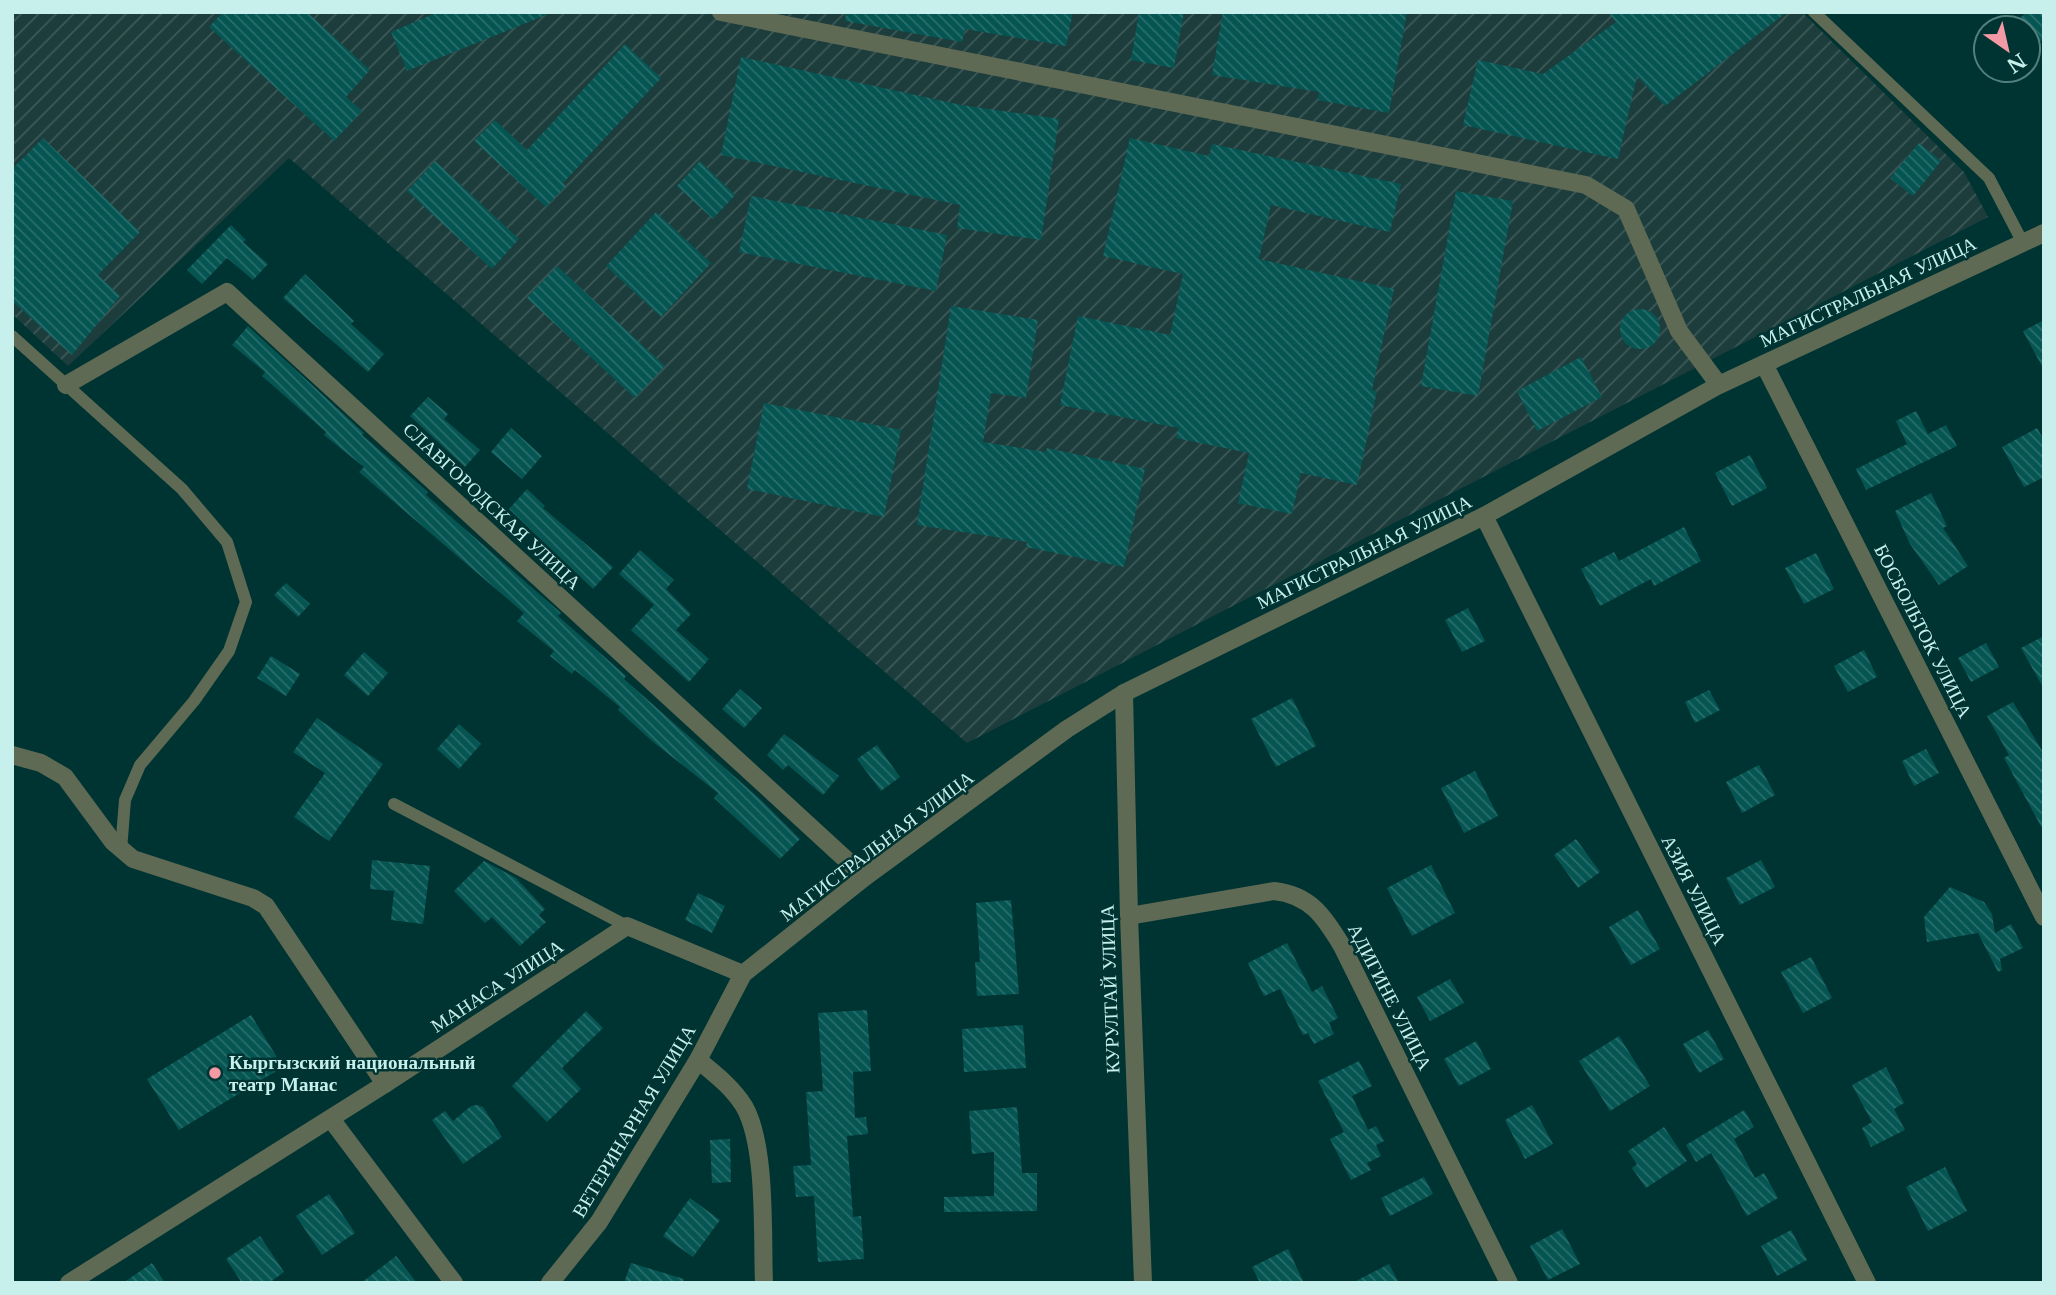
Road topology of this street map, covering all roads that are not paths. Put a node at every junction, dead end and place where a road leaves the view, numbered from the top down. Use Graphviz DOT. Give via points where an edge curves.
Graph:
graph roads {
  1 [pos="721,12"];
  2 [pos="1814,12"];
  3 [pos="2044,233"];
  4 [pos="2023,243"];
  5 [pos="12,336"];
  6 [pos="1764,364"];
  7 [pos="66,384"];
  8 [pos="1719,384"];
  9 [pos="1485,516"];
  10 [pos="1124,693"];
  11 [pos="12,755"];
  12 [pos="394,804"];
  13 [pos="121,850"];
  14 [pos="865,877"];
  15 [pos="1129,916"];
  16 [pos="2044,917"];
  17 [pos="627,926"];
  18 [pos="743,974"];
  19 [pos="698,1060"];
  20 [pos="385,1084"];
  21 [pos="331,1119"];
  22 [pos="69,1283"];
  23 [pos="454,1283"];
  24 [pos="550,1283"];
  25 [pos="764,1283"];
  26 [pos="1143,1283"];
  27 [pos="1509,1283"];
  28 [pos="1867,1283"];
  1 -- 8 [label="street" via="1586,185 1626,209 1679,331"];
  2 -- 4 [label="lane" via="1989,178"];
  3 -- 4 [label="street, МАГИСТРАЛЬНАЯ УЛИЦА"];
  4 -- 6 [label="street, МАГИСТРАЛЬНАЯ УЛИЦА"];
  5 -- 7 [label="lane"];
  6 -- 8 [label="street, МАГИСТРАЛЬНАЯ УЛИЦА"];
  6 -- 16 [label="street, БОСБОЛЬТОК УЛИЦА"];
  7 -- 13 [label="lane" via="183,489 227,541 246,601 229,651 140,765 125,800"];
  7 -- 14 [label="street, СЛАВГОРОДСКАЯ УЛИЦА" via="227,292"];
  8 -- 9 [label="street, МАГИСТРАЛЬНАЯ УЛИЦА"];
  9 -- 10 [label="street, МАГИСТРАЛЬНАЯ УЛИЦА"];
  9 -- 28 [label="street, АЗИЯ УЛИЦА"];
  10 -- 14 [label="street, МАГИСТРАЛЬНАЯ УЛИЦА" via="1067,729"];
  10 -- 15 [label="street, КУРУЛТАЙ УЛИЦА"];
  11 -- 13 [label="street" via="65,777"];
  12 -- 17 [label="lane"];
  13 -- 20 [label="street" via="132,859 253,898 265,906"];
  14 -- 18 [label="street, МАГИСТРАЛЬНАЯ УЛИЦА"];
  15 -- 26 [label="street, КУРУЛТАЙ УЛИЦА"];
  15 -- 27 [label="street, АДИГИНЕ УЛИЦА" via="1274,891 1309,901 1342,946"];
  17 -- 18 [label="street"];
  17 -- 20 [label="street, МАНАСА УЛИЦА"];
  18 -- 19 [label="street, ВЕТЕРИНАРНАЯ УЛИЦА"];
  19 -- 24 [label="street, ВЕТЕРИНАРНАЯ УЛИЦА" via="600,1222"];
  19 -- 25 [label="street" via="727,1085 753,1127"];
  20 -- 21 [label="street, МАНАСА УЛИЦА"];
  21 -- 22 [label="street, МАНАСА УЛИЦА"];
  21 -- 23 [label="street"];
}
